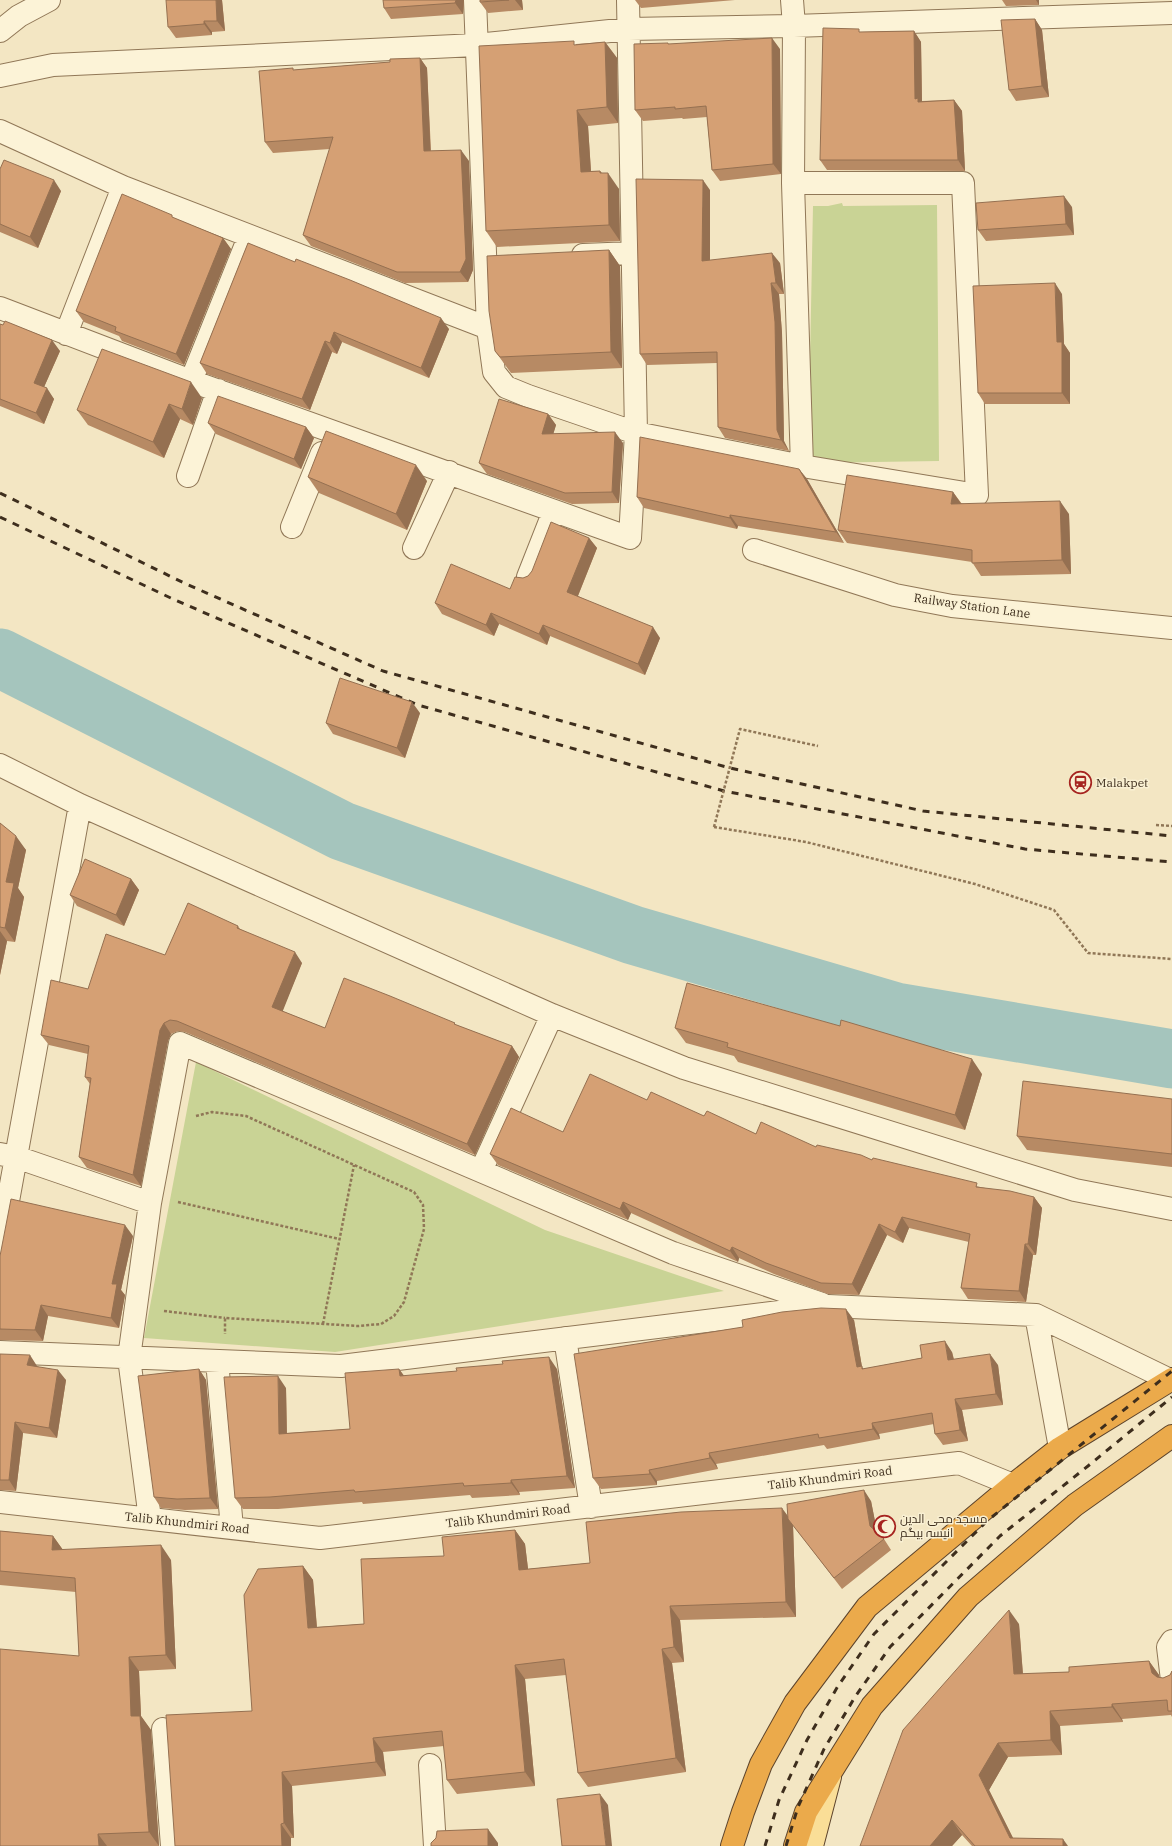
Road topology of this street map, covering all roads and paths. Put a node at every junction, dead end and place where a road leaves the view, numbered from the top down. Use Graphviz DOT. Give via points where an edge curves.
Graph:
graph roads {
  1 [pos="49,0"];
  2 [pos="475,0"];
  3 [pos="628,0"];
  4 [pos="792,0"];
  5 [pos="1146,8"];
  6 [pos="1172,13"];
  7 [pos="794,26"];
  8 [pos="629,29"];
  9 [pos="0,31"];
  10 [pos="476,44"];
  11 [pos="0,76"];
  12 [pos="0,131"];
  13 [pos="793,183"];
  14 [pos="123,187"];
  15 [pos="249,237"];
  16 [pos="633,253"];
  17 [pos="563,256"];
  18 [pos="509,259"];
  19 [pos="485,260"];
  20 [pos="0,308"];
  21 [pos="488,328"];
  22 [pos="66,334"];
  23 [pos="191,381"];
  24 [pos="218,390"];
  25 [pos="330,431"];
  26 [pos="636,433"];
  27 [pos="802,466"];
  28 [pos="449,472"];
  29 [pos="188,476"];
  30 [pos="554,511"];
  31 [pos="292,527"];
  32 [pos="414,548"];
  33 [pos="754,550"];
  34 [pos="528,577"];
  35 [pos="1172,628"];
  36 [pos="818,746"];
  37 [pos="0,765"];
  38 [pos="80,805"];
  39 [pos="1156,825"];
  40 [pos="1172,826"];
  41 [pos="1172,959"];
  42 [pos="552,1015"];
  43 [pos="194,1116"];
  44 [pos="8,1155"];
  45 [pos="354,1165"];
  46 [pos="481,1171"];
  47 [pos="179,1194"];
  48 [pos="150,1202"];
  49 [pos="178,1202"];
  50 [pos="1172,1208"];
  51 [pos="177,1210"];
  52 [pos="339,1239"];
  53 [pos="0,1245"];
  54 [pos="828,1306"];
  55 [pos="161,1310"];
  56 [pos="1036,1315"];
  57 [pos="225,1318"];
  58 [pos="323,1324"];
  59 [pos="566,1338"];
  60 [pos="0,1352"];
  61 [pos="129,1358"];
  62 [pos="221,1362"];
  63 [pos="1171,1379"];
  64 [pos="1172,1436"];
  65 [pos="1060,1448"];
  66 [pos="1012,1485"];
  67 [pos="0,1502"];
  68 [pos="591,1506"];
  69 [pos="150,1519"];
  70 [pos="232,1528"];
  71 [pos="1172,1641"];
  72 [pos="1172,1680"];
  73 [pos="163,1729"];
  74 [pos="430,1765"];
  75 [pos="831,1774"];
  76 [pos="172,1846"];
  77 [pos="436,1846"];
  78 [pos="732,1846"];
  79 [pos="795,1846"];
  80 [pos="812,1846"];
  1 -- 9 [label="street" via="19,16"];
  2 -- 10 [label="street"];
  3 -- 8 [label="street"];
  4 -- 7 [label="street"];
  5 -- 6 [label="street"];
  5 -- 7 [label="street"];
  7 -- 8 [label="street"];
  7 -- 13 [label="street"];
  8 -- 10 [label="street"];
  8 -- 16 [label="street"];
  10 -- 11 [label="street" via="53,65"];
  10 -- 19 [label="street"];
  12 -- 14 [label="street"];
  13 -- 27 [label="street"];
  13 -- 27 [label="street" via="963,182 977,495"];
  14 -- 15 [label="street"];
  14 -- 22 [label="street"];
  15 -- 21 [label="street"];
  15 -- 23 [label="street"];
  16 -- 17 [label="street"];
  16 -- 26 [label="street"];
  18 -- 19 [label="street"];
  19 -- 21 [label="street"];
  20 -- 22 [label="street"];
  21 -- 26 [label="street" via="494,372 506,387"];
  22 -- 23 [label="street"];
  23 -- 24 [label="street"];
  24 -- 25 [label="street"];
  24 -- 29 [label="street"];
  25 -- 28 [label="street"];
  25 -- 31 [label="street"];
  26 -- 27 [label="street"];
  26 -- 30 [label="street" via="630,538"];
  28 -- 30 [label="street"];
  28 -- 32 [label="street"];
  30 -- 34 [label="street"];
  33 -- 35 [label="street, Railway Station Lane" via="895,595 952,606"];
  36 -- 41 [label="path, bridge" via="740,729 714,827 806,842 975,884 1054,910 1088,953"];
  37 -- 38 [label="street"];
  38 -- 42 [label="street"];
  38 -- 44 [label="street"];
  39 -- 40 [label="path"];
  42 -- 46 [label="street"];
  42 -- 50 [label="street" via="684,1068 1052,1183 1075,1190"];
  43 -- 45 [label="path" via="212,1112 246,1116"];
  44 -- 48 [label="street"];
  44 -- 53 [label="street"];
  45 -- 52 [label="path"];
  45 -- 58 [label="path" via="414,1192 423,1205 424,1229 404,1302 394,1316 381,1324"];
  46 -- 48 [label="street" via="180,1043"];
  46 -- 54 [label="street" via="673,1253"];
  47 -- 49 [label="path"];
  48 -- 49 [label="path"];
  48 -- 61 [label="street"];
  49 -- 51 [label="path"];
  49 -- 52 [label="path"];
  52 -- 58 [label="path"];
  54 -- 56 [label="street"];
  54 -- 59 [label="street"];
  55 -- 57 [label="path"];
  56 -- 63 [label="street"];
  56 -- 65 [label="street"];
  57 -- 58 [label="path"];
  57 -- 62 [label="path"];
  59 -- 62 [label="street" via="341,1366"];
  59 -- 68 [label="street"];
  60 -- 61 [label="street"];
  61 -- 62 [label="street"];
  61 -- 69 [label="street"];
  62 -- 70 [label="street"];
  63 -- 65 [label="highway"];
  64 -- 75 [label="highway" via="1074,1505 968,1597 872,1706"];
  65 -- 66 [label="highway"];
  66 -- 68 [label="street, Talib Khundmiri Road" via="959,1463"];
  66 -- 78 [label="highway" via="867,1607 795,1703 761,1764"];
  67 -- 69 [label="street, Talib Khundmiri Road"];
  68 -- 70 [label="street, Talib Khundmiri Road" via="320,1538"];
  69 -- 70 [label="street, Talib Khundmiri Road"];
  71 -- 72 [label="street" via="1168,1647"];
  73 -- 76 [label="street"];
  74 -- 77 [label="street"];
  75 -- 79 [label="highway" via="806,1812"];
  75 -- 80 [label="main road"];
}
